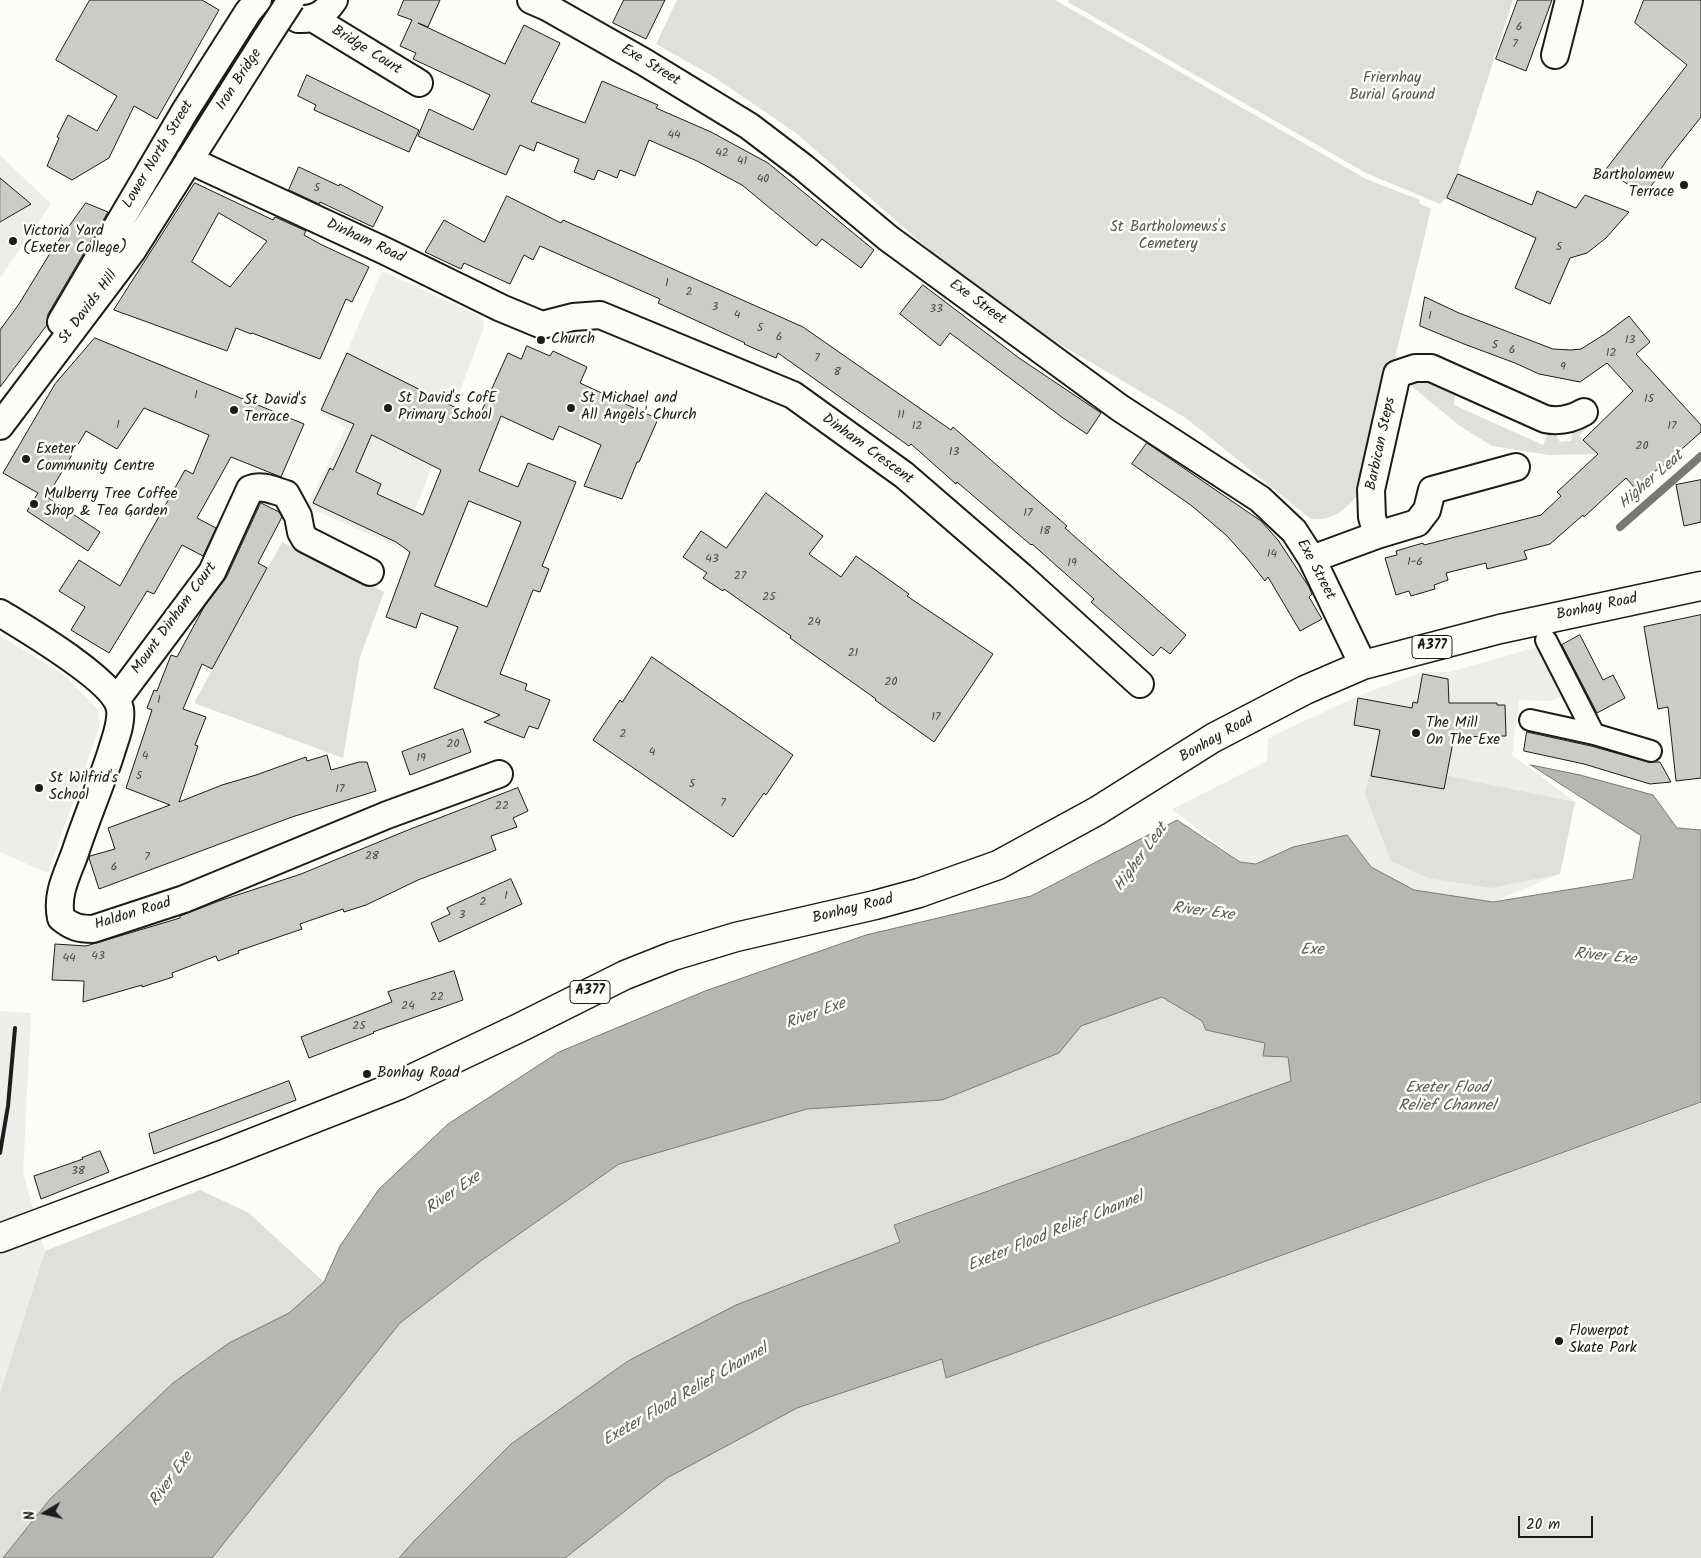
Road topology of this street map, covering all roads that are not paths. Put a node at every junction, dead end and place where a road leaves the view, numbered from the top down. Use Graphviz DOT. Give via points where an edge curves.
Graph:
graph roads {
  1 [pos="258,0"];
  2 [pos="272,0"];
  3 [pos="290,0"];
  4 [pos="334,0"];
  5 [pos="1569,0"];
  6 [pos="543,2"];
  7 [pos="314,19"];
  8 [pos="1555,55"];
  9 [pos="419,84"];
  10 [pos="189,160"];
  11 [pos="542,325"];
  12 [pos="42,369"];
  13 [pos="1584,412"];
  14 [pos="0,426"];
  15 [pos="1516,467"];
  16 [pos="1377,535"];
  17 [pos="1312,559"];
  18 [pos="370,572"];
  19 [pos="1701,586"];
  20 [pos="0,613"];
  21 [pos="1546,640"];
  22 [pos="1363,665"];
  23 [pos="1140,684"];
  24 [pos="116,699"];
  25 [pos="1530,720"];
  26 [pos="1594,734"];
  27 [pos="1651,752"];
  28 [pos="499,774"];
  29 [pos="0,1238"];
  1 -- 12 [label="street, Lower North Street" via="185,111 57,329"];
  2 -- 7 [label="street" via="299,19"];
  3 -- 10 [label="street, Iron Bridge, bridge"];
  4 -- 7 [label="street"];
  5 -- 8 [label="street"];
  6 -- 17 [label="street, Exe Street" via="749,126 883,235 1120,408 1260,499 1294,531"];
  7 -- 9 [label="street, Bridge Court"];
  10 -- 11 [label="street, Dinham Road"];
  10 -- 12 [label="street, St Davids Hill" via="132,251"];
  11 -- 23 [label="street, Dinham Crescent" via="600,315 793,395 904,475"];
  12 -- 14 [label="street, St Davids Hill"];
  13 -- 16 [label="street, Barbican Steps" via="1575,418 1554,421 1431,368 1415,368 1397,374 1371,490 1371,510"];
  15 -- 16 [label="street" via="1432,490 1426,510 1417,523"];
  16 -- 17 [label="street"];
  17 -- 22 [label="street, Exe Street"];
  18 -- 24 [label="street, Mount Dinham Court" via="305,539 286,494 256,486 250,489 212,572"];
  19 -- 22 [label="highway, Bonhay Road / A377" via="1500,629"];
  20 -- 24 [label="street" via="61,652 103,684"];
  21 -- 26 [label="street"];
  22 -- 29 [label="highway, Bonhay Road / A377" via="1305,690 1213,738 1097,811 998,865 910,895 736,937 673,956 625,975 399,1085"];
  24 -- 28 [label="street, Haldon Road" via="120,709 118,730 59,900 61,918 79,929 93,929 184,899 387,815"];
  25 -- 26 [label="street"];
  26 -- 27 [label="street"];
}
